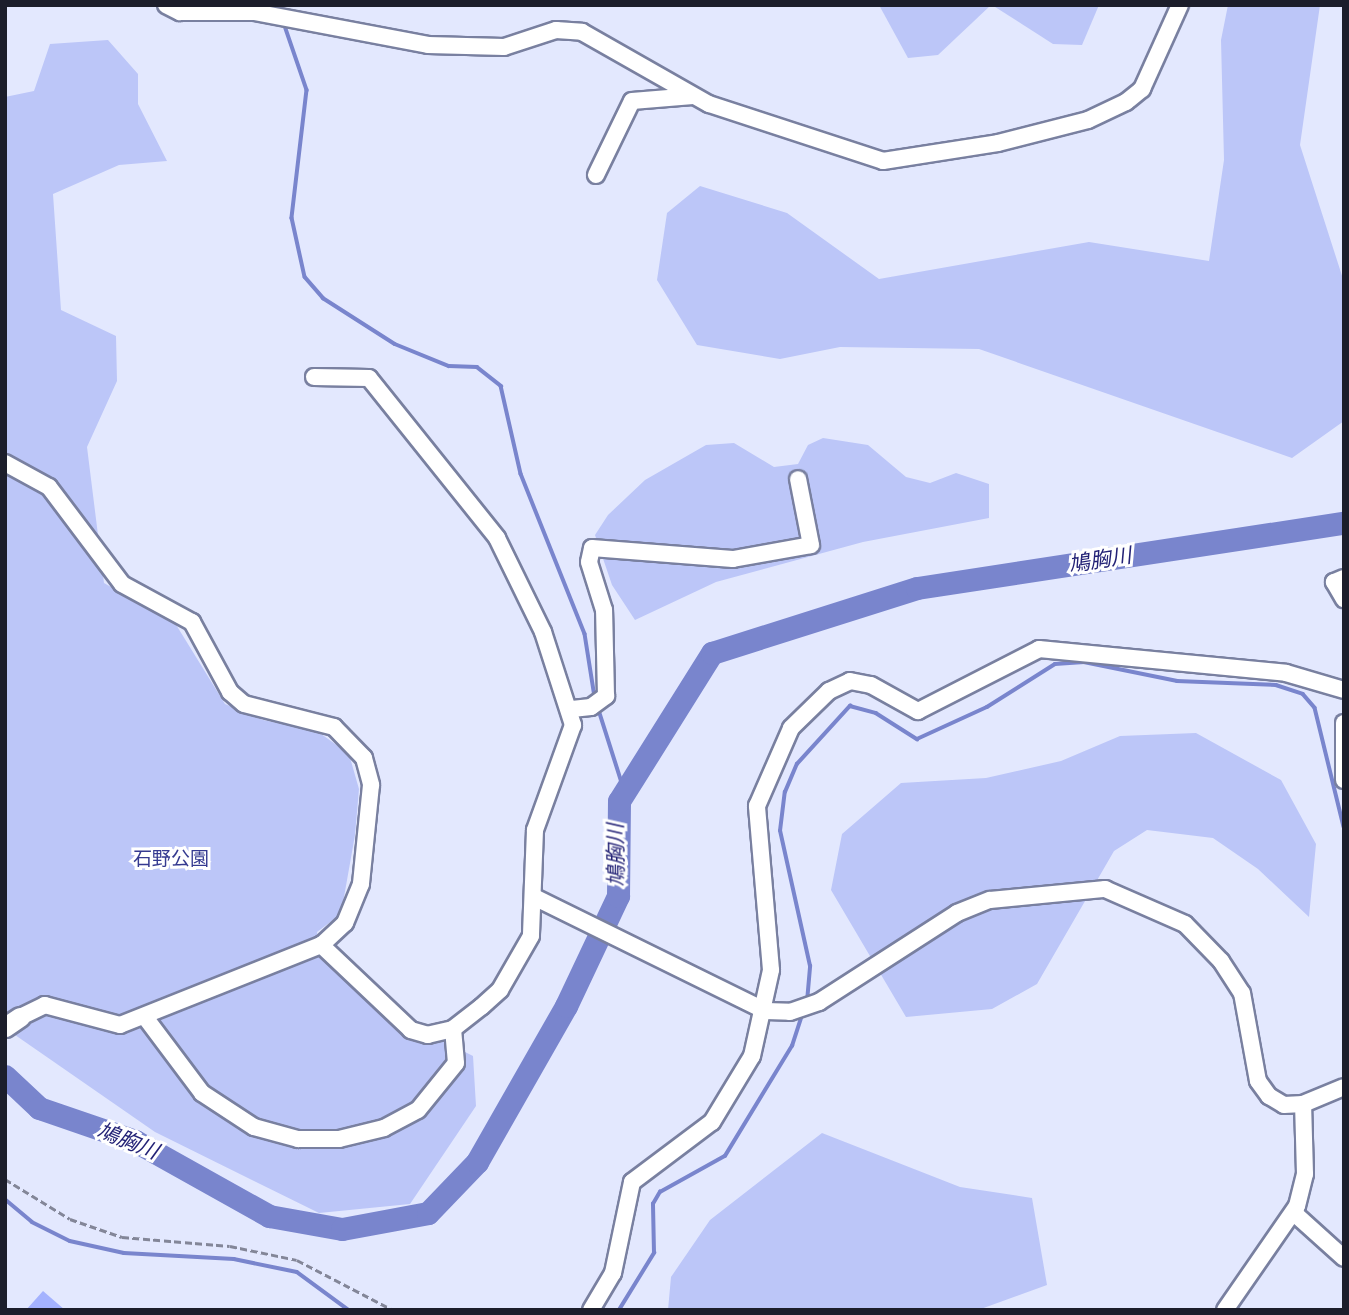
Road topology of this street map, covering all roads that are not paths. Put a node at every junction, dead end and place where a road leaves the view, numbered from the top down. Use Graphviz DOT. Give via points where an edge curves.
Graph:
graph roads {
  1 [pos="166,5"];
  2 [pos="1180,5"];
  3 [pos="253,9"];
  4 [pos="696,96"];
  5 [pos="596,175"];
  6 [pos="314,377"];
  7 [pos="5,463"];
  8 [pos="798,479"];
  9 [pos="1344,578"];
  10 [pos="1344,599"];
  11 [pos="1344,690"];
  12 [pos="572,709"];
  13 [pos="1344,723"];
  14 [pos="1344,780"];
  15 [pos="536,898"];
  16 [pos="321,945"];
  17 [pos="766,1011"];
  18 [pos="145,1017"];
  19 [pos="13,1022"];
  20 [pos="453,1029"];
  21 [pos="1344,1087"];
  22 [pos="1303,1104"];
  23 [pos="1294,1213"];
  24 [pos="1344,1258"];
  25 [pos="591,1310"];
  26 [pos="1225,1310"];
  1 -- 3 [label="street" via="180,12"];
  2 -- 4 [label="street" via="1142,89 1126,102 1088,120 998,143 864,159"];
  3 -- 4 [label="street" via="428,45 505,47 556,30 582,32"];
  4 -- 5 [label="street" via="632,101"];
  6 -- 12 [label="street" via="369,378 410,425 497,538 543,632 553,678"];
  7 -- 16 [label="street" via="49,487 122,584 192,622 219,678 244,704 317,719 352,740 364,758 372,785 361,884 345,923"];
  8 -- 12 [label="street" via="811,545 733,559 592,548 589,562 604,610 606,696 591,707"];
  9 -- 10 [label="street" via="1334,582"];
  11 -- 17 [label="street" via="1286,673 1039,649 918,711 872,685 836,685 791,729 757,806 771,970"];
  12 -- 15 [label="street" via="566,751 536,830"];
  13 -- 14 [label="street"];
  15 -- 17 [label="street"];
  15 -- 20 [label="street" via="524,954 500,990"];
  16 -- 18 [label="street"];
  16 -- 20 [label="street" via="411,1030 428,1035"];
  17 -- 22 [label="street" via="819,1002 957,913 989,900 1105,889 1185,924 1203,941 1242,993 1258,1081 1284,1105"];
  17 -- 25 [label="street" via="729,1100 712,1122 632,1182 613,1273"];
  18 -- 19 [label="street" via="120,1025 44,1005"];
  18 -- 20 [label="street" via="202,1093 254,1126 298,1139 339,1139 384,1128 418,1110 456,1063"];
  21 -- 22 [label="street"];
  22 -- 23 [label="street" via="1305,1174"];
  23 -- 24 [label="street"];
  23 -- 26 [label="street"];
}
